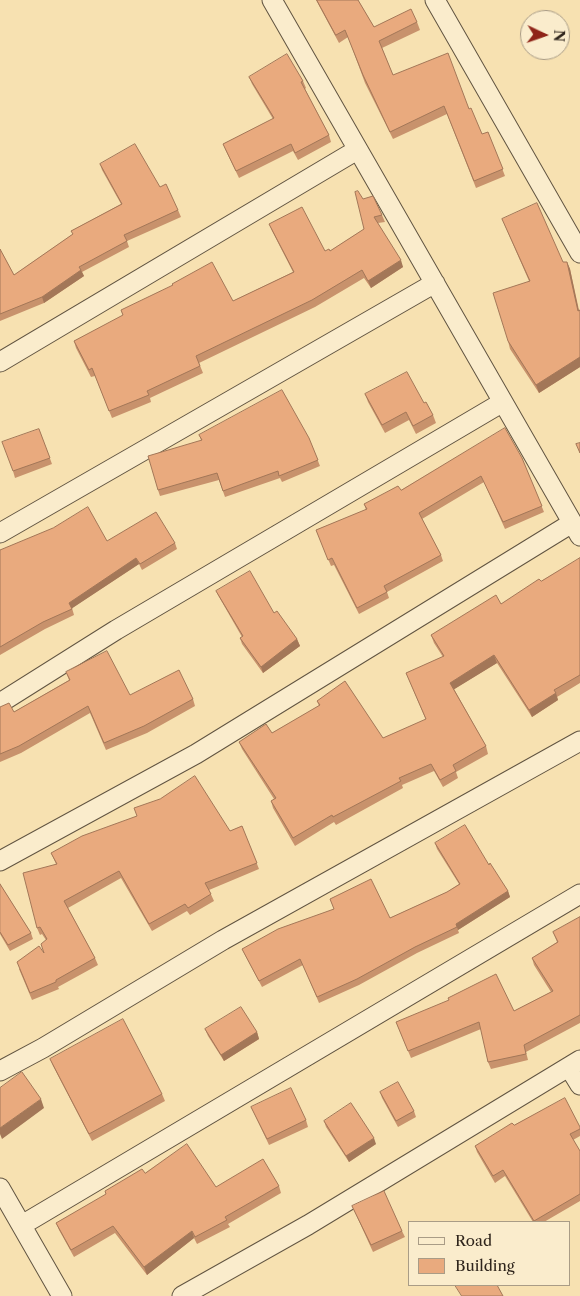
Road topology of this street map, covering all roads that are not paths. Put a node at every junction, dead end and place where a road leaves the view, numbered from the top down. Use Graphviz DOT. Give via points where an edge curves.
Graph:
graph roads {
  1 [pos="272,0"];
  2 [pos="435,0"];
  3 [pos="357,150"];
  4 [pos="580,253"];
  5 [pos="435,284"];
  6 [pos="0,362"];
  7 [pos="503,402"];
  8 [pos="576,530"];
  9 [pos="0,533"];
  10 [pos="0,703"];
  11 [pos="580,741"];
  12 [pos="0,861"];
  13 [pos="580,894"];
  14 [pos="574,1063"];
  15 [pos="0,1071"];
  16 [pos="580,1085"];
  17 [pos="0,1188"];
  18 [pos="22,1225"];
  19 [pos="62,1296"];
  20 [pos="182,1296"];
  1 -- 3 [label="street"];
  2 -- 4 [label="street"];
  3 -- 5 [label="street"];
  3 -- 6 [label="street"];
  5 -- 7 [label="street"];
  5 -- 9 [label="street"];
  7 -- 8 [label="street"];
  7 -- 10 [label="street" via="116,630"];
  8 -- 12 [label="street" via="196,754"];
  11 -- 15 [label="street" via="223,940"];
  13 -- 18 [label="street"];
  14 -- 16 [label="street"];
  14 -- 20 [label="street" via="308,1226"];
  17 -- 18 [label="street"];
  18 -- 19 [label="street"];
}
